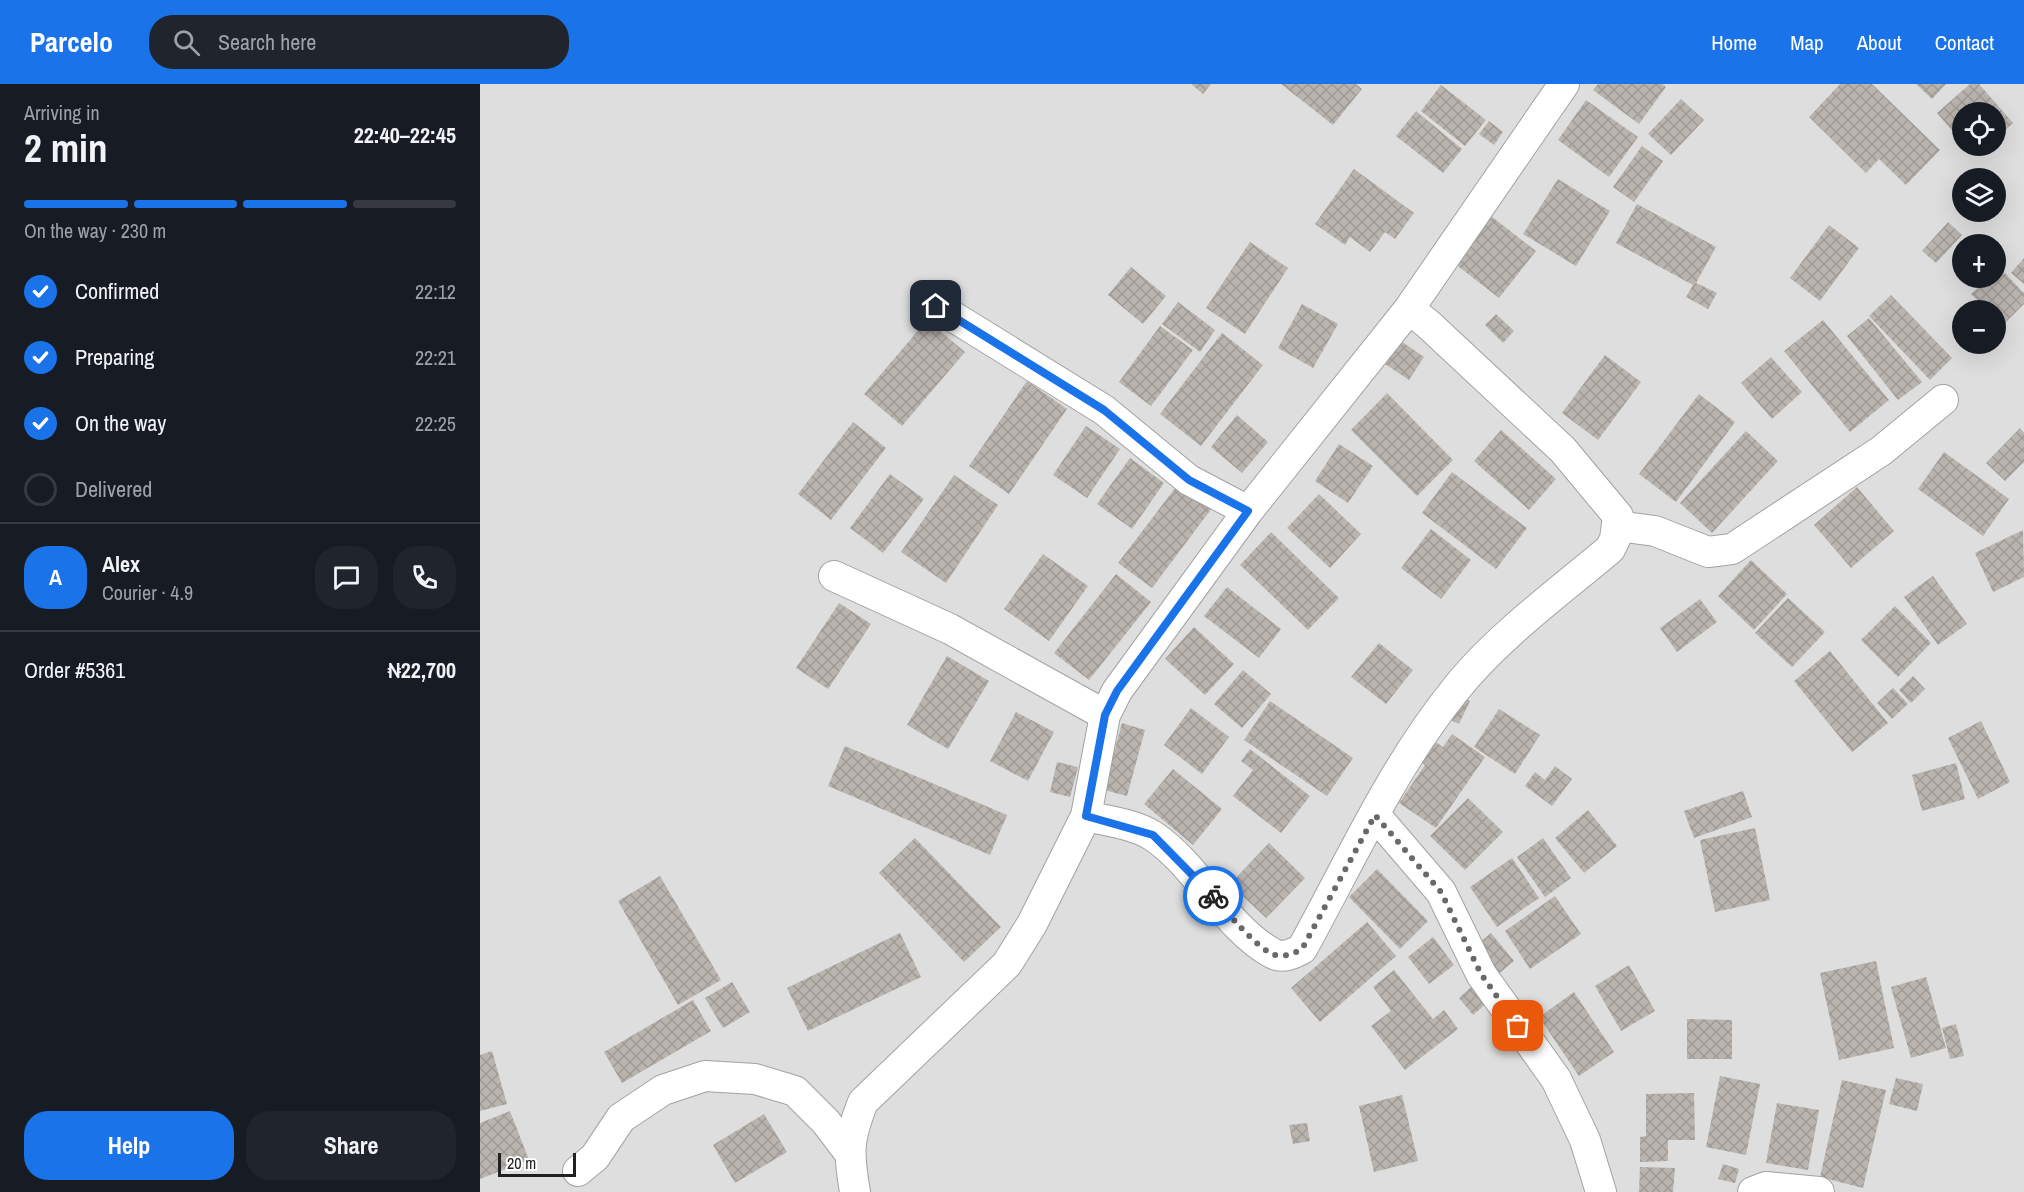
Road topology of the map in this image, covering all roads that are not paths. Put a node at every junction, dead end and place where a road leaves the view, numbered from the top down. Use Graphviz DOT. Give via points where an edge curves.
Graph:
graph roads {
  1 [pos="1564,84"];
  2 [pos="936,306"];
  3 [pos="1409,309"];
  4 [pos="1943,400"];
  5 [pos="1248,511"];
  6 [pos="1617,526"];
  7 [pos="834,576"];
  8 [pos="1105,715"];
  9 [pos="1375,815"];
  10 [pos="1086,816"];
  11 [pos="848,1151"];
  12 [pos="578,1171"];
  13 [pos="855,1192"];
  14 [pos="1601,1192"];
  15 [pos="1753,1192"];
  16 [pos="1819,1192"];
  1 -- 3 [label="street"];
  2 -- 5 [label="street" via="1104,410 1189,480"];
  3 -- 5 [label="street"];
  3 -- 6 [label="street" via="1563,450 1618,516"];
  4 -- 6 [label="street" via="1881,451 1732,549 1708,552 1655,531"];
  5 -- 8 [label="street" via="1117,691"];
  6 -- 9 [label="street" via="1610,549 1520,624 1456,688 1408,754"];
  7 -- 8 [label="street" via="950,629"];
  8 -- 10 [label="street"];
  9 -- 10 [label="street" via="1302,949 1290,956 1273,954 1247,934 1153,835"];
  9 -- 14 [label="street" via="1441,892 1481,974 1556,1079 1585,1140"];
  10 -- 11 [label="street" via="1032,924 1007,963 863,1102"];
  11 -- 12 [label="street" via="795,1091 755,1079 705,1076 663,1090 621,1118 595,1157"];
  11 -- 13 [label="street"];
  15 -- 16 [label="street" via="1766,1187"];
}
